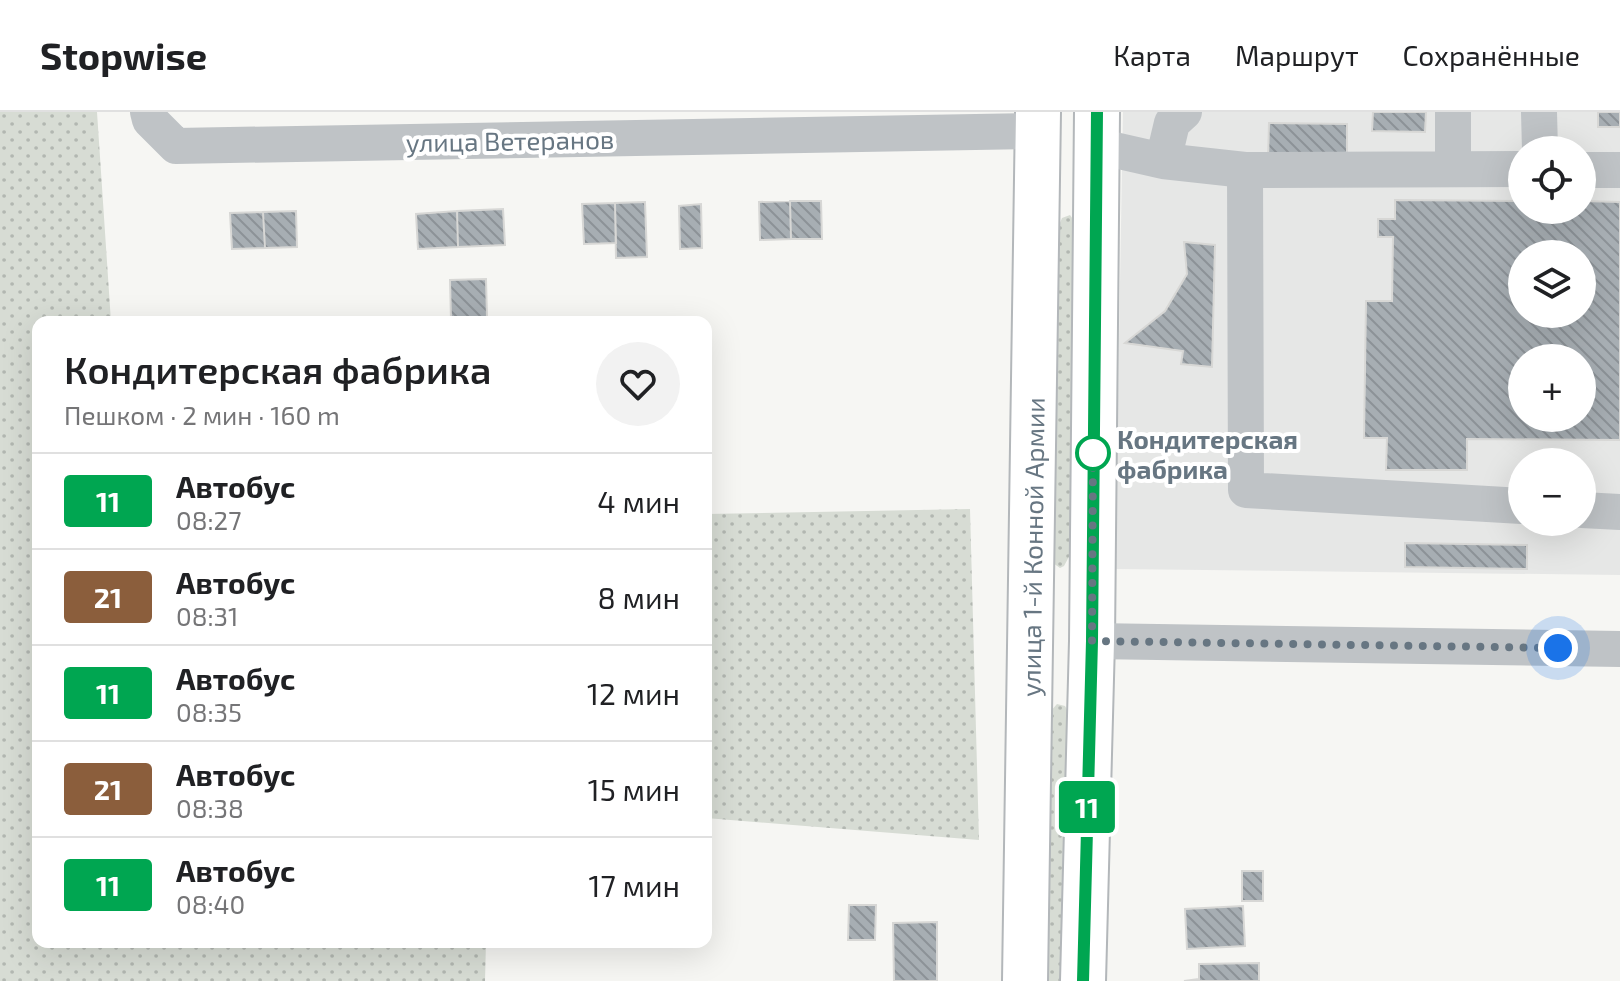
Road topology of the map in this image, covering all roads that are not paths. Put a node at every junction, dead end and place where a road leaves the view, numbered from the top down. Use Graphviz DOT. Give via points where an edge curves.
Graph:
graph roads {
  1 [pos="148,112"];
  2 [pos="1184,112"];
  3 [pos="1453,112"];
  4 [pos="1539,112"];
  5 [pos="889,122"];
  6 [pos="1097,129"];
  7 [pos="1038,130"];
  8 [pos="1540,136"];
  9 [pos="1163,161"];
  10 [pos="1453,168"];
  11 [pos="1508,169"];
  12 [pos="1245,170"];
  13 [pos="1596,170"];
  14 [pos="1620,170"];
  15 [pos="1508,505"];
  16 [pos="1596,511"];
  17 [pos="1620,512"];
  18 [pos="1030,627"];
  19 [pos="1092,634"];
  20 [pos="1620,649"];
  21 [pos="1025,981"];
  22 [pos="1083,981"];
  1 -- 5 [label="street, улица Ветеранов" via="176,146"];
  2 -- 9 [label="street" via="1172,123"];
  3 -- 10 [label="street"];
  4 -- 8 [label="street"];
  5 -- 7 [label="street, улица Ветеранов"];
  6 -- 7 [label="main road"];
  6 -- 9 [label="street"];
  6 -- 19 [label="main road"];
  7 -- 18 [label="main road, улица 1-й Конной Армии"];
  9 -- 12 [label="street"];
  10 -- 11 [label="street"];
  10 -- 12 [label="street"];
  12 -- 15 [label="street" via="1246,490"];
  13 -- 14 [label="street"];
  16 -- 17 [label="street"];
  18 -- 19 [label="main road"];
  18 -- 21 [label="main road, улица 1-й Конной Армии"];
  19 -- 20 [label="street"];
  19 -- 22 [label="main road"];
}
